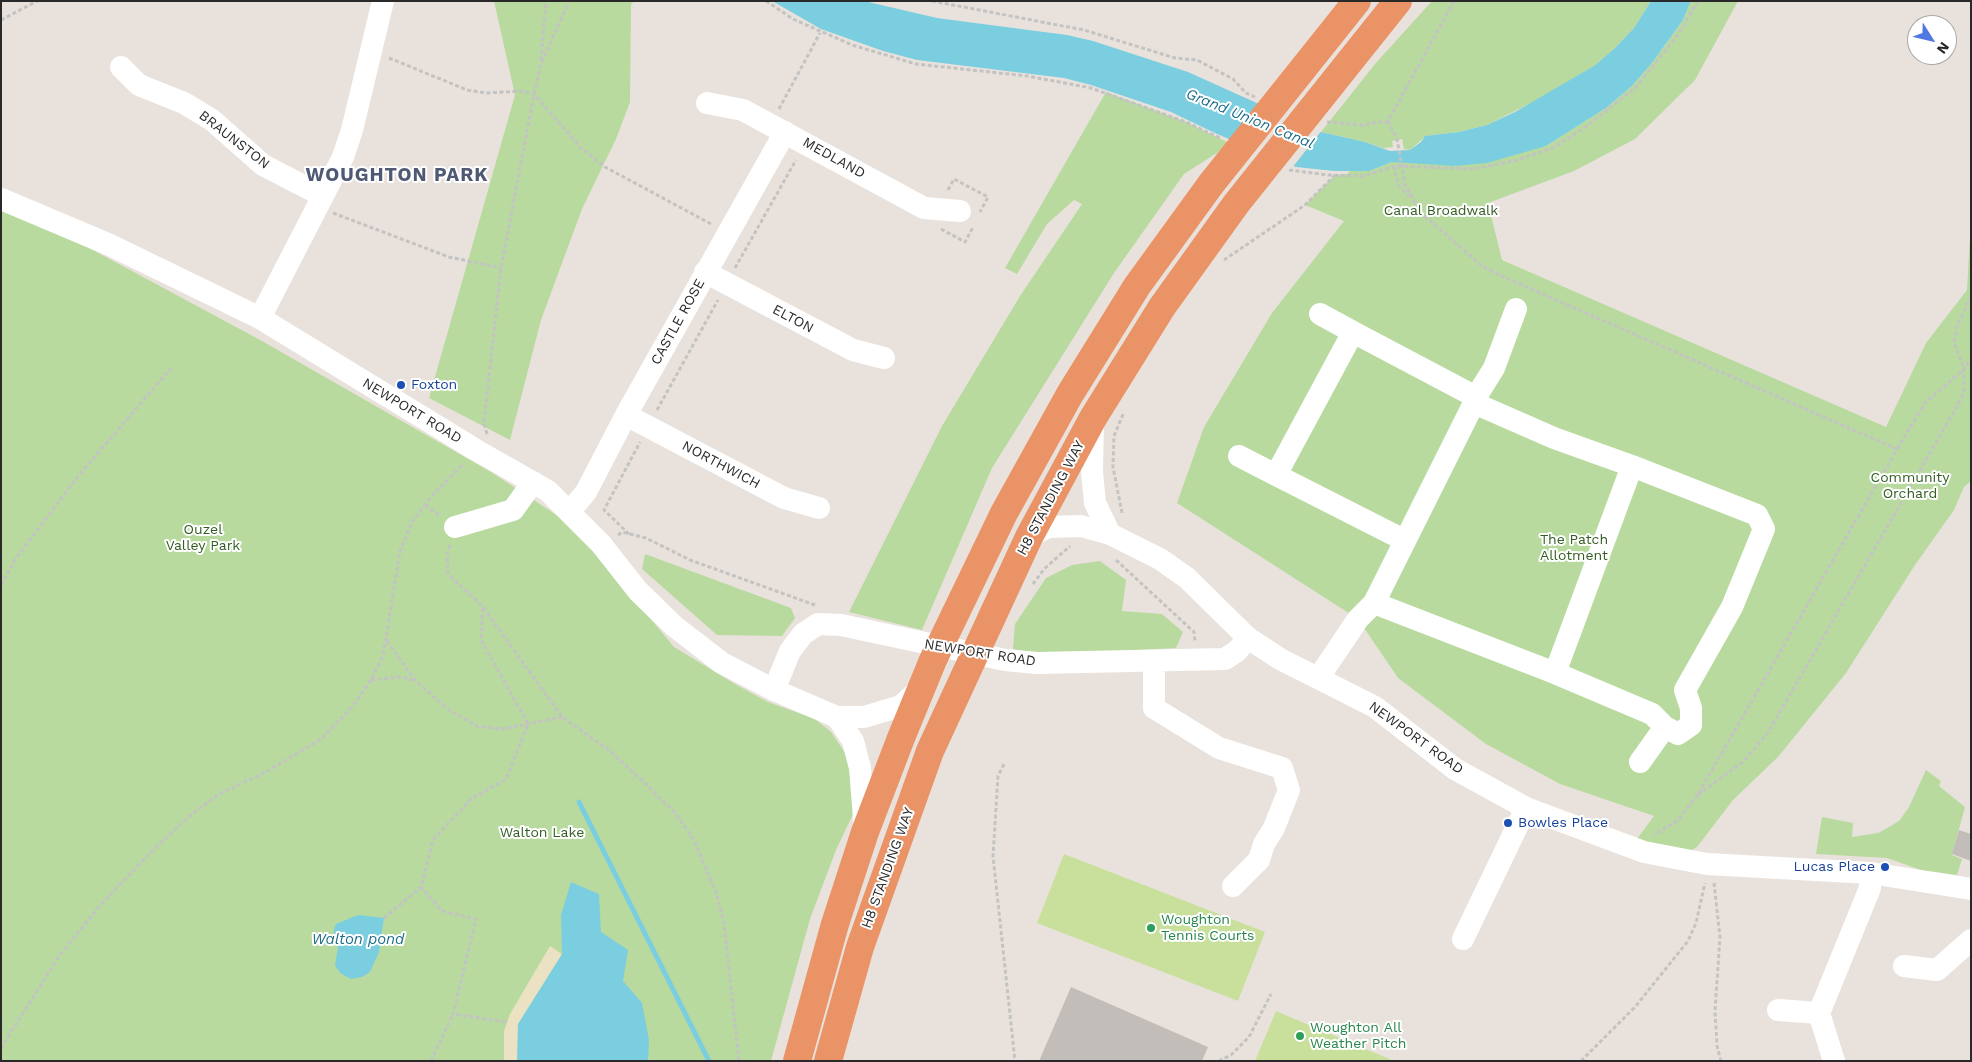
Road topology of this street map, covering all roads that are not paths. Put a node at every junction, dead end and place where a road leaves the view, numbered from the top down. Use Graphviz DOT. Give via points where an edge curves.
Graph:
graph roads {
  1 [pos="383,1"];
  2 [pos="1357,1"];
  3 [pos="1398,1"];
  4 [pos="121,67"];
  5 [pos="707,103"];
  6 [pos="778,128"];
  7 [pos="1,199"];
  8 [pos="320,201"];
  9 [pos="960,211"];
  10 [pos="705,272"];
  11 [pos="1516,309"];
  12 [pos="1320,314"];
  13 [pos="260,318"];
  14 [pos="1353,332"];
  15 [pos="884,358"];
  16 [pos="1475,400"];
  17 [pos="626,415"];
  18 [pos="1093,418"];
  19 [pos="1239,456"];
  20 [pos="1632,466"];
  21 [pos="1276,475"];
  22 [pos="533,482"];
  23 [pos="819,508"];
  24 [pos="570,511"];
  25 [pos="455,528"];
  26 [pos="1114,536"];
  27 [pos="1029,537"];
  28 [pos="1404,540"];
  29 [pos="1374,603"];
  30 [pos="1248,638"];
  31 [pos="1154,661"];
  32 [pos="1555,673"];
  33 [pos="1319,677"];
  34 [pos="922,687"];
  35 [pos="774,690"];
  36 [pos="837,716"];
  37 [pos="1665,727"];
  38 [pos="1640,762"];
  39 [pos="1526,808"];
  40 [pos="865,832"];
  41 [pos="1870,873"];
  42 [pos="1233,886"];
  43 [pos="1971,889"];
  44 [pos="1463,939"];
  45 [pos="1971,940"];
  46 [pos="1904,966"];
  47 [pos="1778,1010"];
  48 [pos="1819,1014"];
  49 [pos="797,1061"];
  50 [pos="828,1061"];
  51 [pos="1834,1061"];
  1 -- 8 [label="street" via="352,130 343,158"];
  2 -- 34 [label="highway" via="1210,184 1137,286 1070,394 1004,513"];
  3 -- 18 [label="highway, H8 STANDING WAY" via="1236,204 1162,307"];
  4 -- 8 [label="street, BRAUNSTON" via="139,84 212,120 263,165"];
  5 -- 6 [label="street, MEDLAND" via="743,110"];
  6 -- 9 [label="street, MEDLAND" via="924,208"];
  6 -- 10 [label="street, CASTLE ROSE"];
  7 -- 13 [label="street, NEWPORT ROAD" via="110,245"];
  8 -- 13 [label="street"];
  10 -- 15 [label="street, ELTON" via="853,350"];
  10 -- 17 [label="street, CASTLE ROSE"];
  11 -- 16 [label="street" via="1494,368"];
  12 -- 14 [label="street"];
  13 -- 22 [label="street, NEWPORT ROAD"];
  14 -- 16 [label="street"];
  14 -- 21 [label="street"];
  16 -- 20 [label="street" via="1554,438"];
  16 -- 28 [label="street"];
  17 -- 23 [label="street, NORTHWICH" via="784,498"];
  17 -- 24 [label="street, CASTLE ROSE" via="586,492"];
  18 -- 26 [label="street" via="1095,503"];
  18 -- 27 [label="highway, H8 STANDING WAY"];
  19 -- 21 [label="street"];
  20 -- 32 [label="street"];
  20 -- 37 [label="street" via="1758,515 1764,529 1732,607 1685,690 1691,708 1691,725 1678,734"];
  21 -- 28 [label="street"];
  22 -- 24 [label="street, NEWPORT ROAD" via="548,490"];
  22 -- 25 [label="street" via="513,510"];
  24 -- 35 [label="street, NEWPORT ROAD" via="638,591 674,626 722,664"];
  26 -- 27 [label="street, NEWPORT ROAD" via="1081,526 1048,527"];
  26 -- 30 [label="street, NEWPORT ROAD" via="1160,559 1187,578"];
  27 -- 50 [label="highway, H8 STANDING WAY" via="930,751 860,947"];
  28 -- 29 [label="street"];
  29 -- 32 [label="street"];
  29 -- 33 [label="street" via="1358,619"];
  30 -- 31 [label="street, NEWPORT ROAD" via="1225,659"];
  30 -- 33 [label="street, NEWPORT ROAD" via="1280,659"];
  31 -- 35 [label="street, NEWPORT ROAD" via="1037,663 1006,660 841,624 818,624 803,634 790,651"];
  31 -- 42 [label="street" via="1154,708 1219,748 1282,768 1289,790 1274,828 1259,860"];
  32 -- 37 [label="street" via="1652,714"];
  33 -- 39 [label="street, NEWPORT ROAD" via="1375,707 1455,769"];
  34 -- 36 [label="street" via="901,706 864,717"];
  34 -- 40 [label="highway"];
  35 -- 36 [label="street, NEWPORT ROAD"];
  36 -- 40 [label="street" via="853,742 860,768"];
  37 -- 38 [label="street"];
  39 -- 41 [label="street, NEWPORT ROAD" via="1644,852 1710,864"];
  39 -- 44 [label="street"];
  40 -- 49 [label="highway" via="832,933"];
  41 -- 43 [label="street, NEWPORT ROAD"];
  41 -- 48 [label="street" via="1870,888"];
  45 -- 46 [label="street" via="1942,979"];
  47 -- 48 [label="street"];
  48 -- 51 [label="street"];
}
